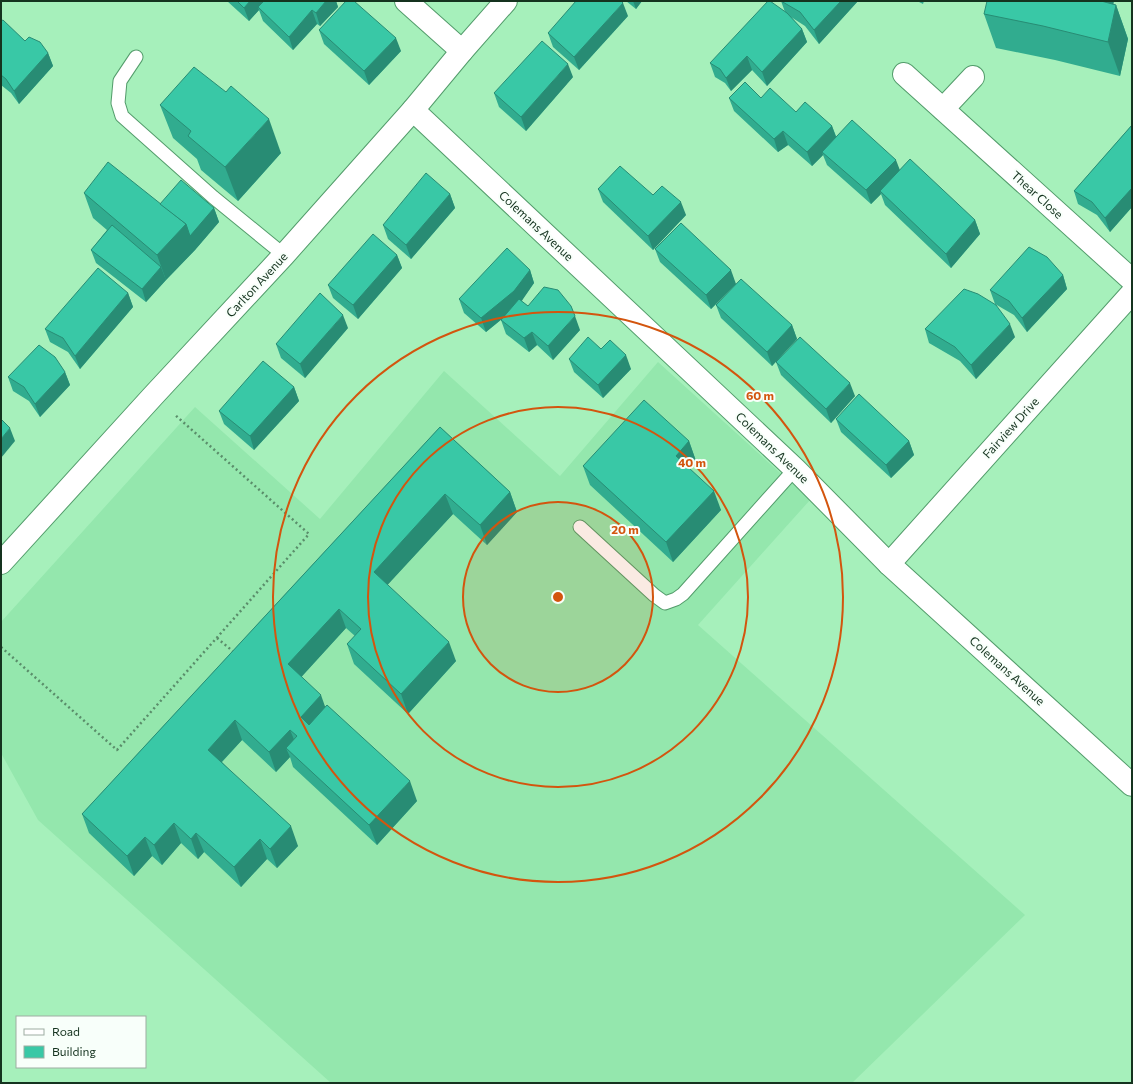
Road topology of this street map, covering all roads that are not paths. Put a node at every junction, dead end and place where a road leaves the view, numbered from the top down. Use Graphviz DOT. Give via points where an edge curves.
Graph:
graph roads {
  1 [pos="406,1"];
  2 [pos="506,1"];
  3 [pos="462,51"];
  4 [pos="136,57"];
  5 [pos="904,74"];
  6 [pos="973,77"];
  7 [pos="943,109"];
  8 [pos="413,110"];
  9 [pos="284,255"];
  10 [pos="1132,280"];
  11 [pos="1132,293"];
  12 [pos="795,469"];
  13 [pos="580,527"];
  14 [pos="1,563"];
  15 [pos="889,564"];
  16 [pos="1132,785"];
  1 -- 3 [label="street"];
  2 -- 3 [label="street, Carlton Avenue"];
  3 -- 8 [label="street, Carlton Avenue"];
  4 -- 9 [label="lane" via="120,81 118,102 122,116 213,197"];
  5 -- 7 [label="street, Thear Close"];
  6 -- 7 [label="street"];
  7 -- 10 [label="street, Thear Close"];
  8 -- 9 [label="street, Carlton Avenue"];
  8 -- 12 [label="street, Colemans Avenue"];
  9 -- 14 [label="street, Carlton Avenue"];
  11 -- 15 [label="street, Fairview Drive"];
  12 -- 13 [label="lane" via="683,594 665,603"];
  12 -- 15 [label="street, Colemans Avenue"];
  15 -- 16 [label="street, Colemans Avenue"];
}
